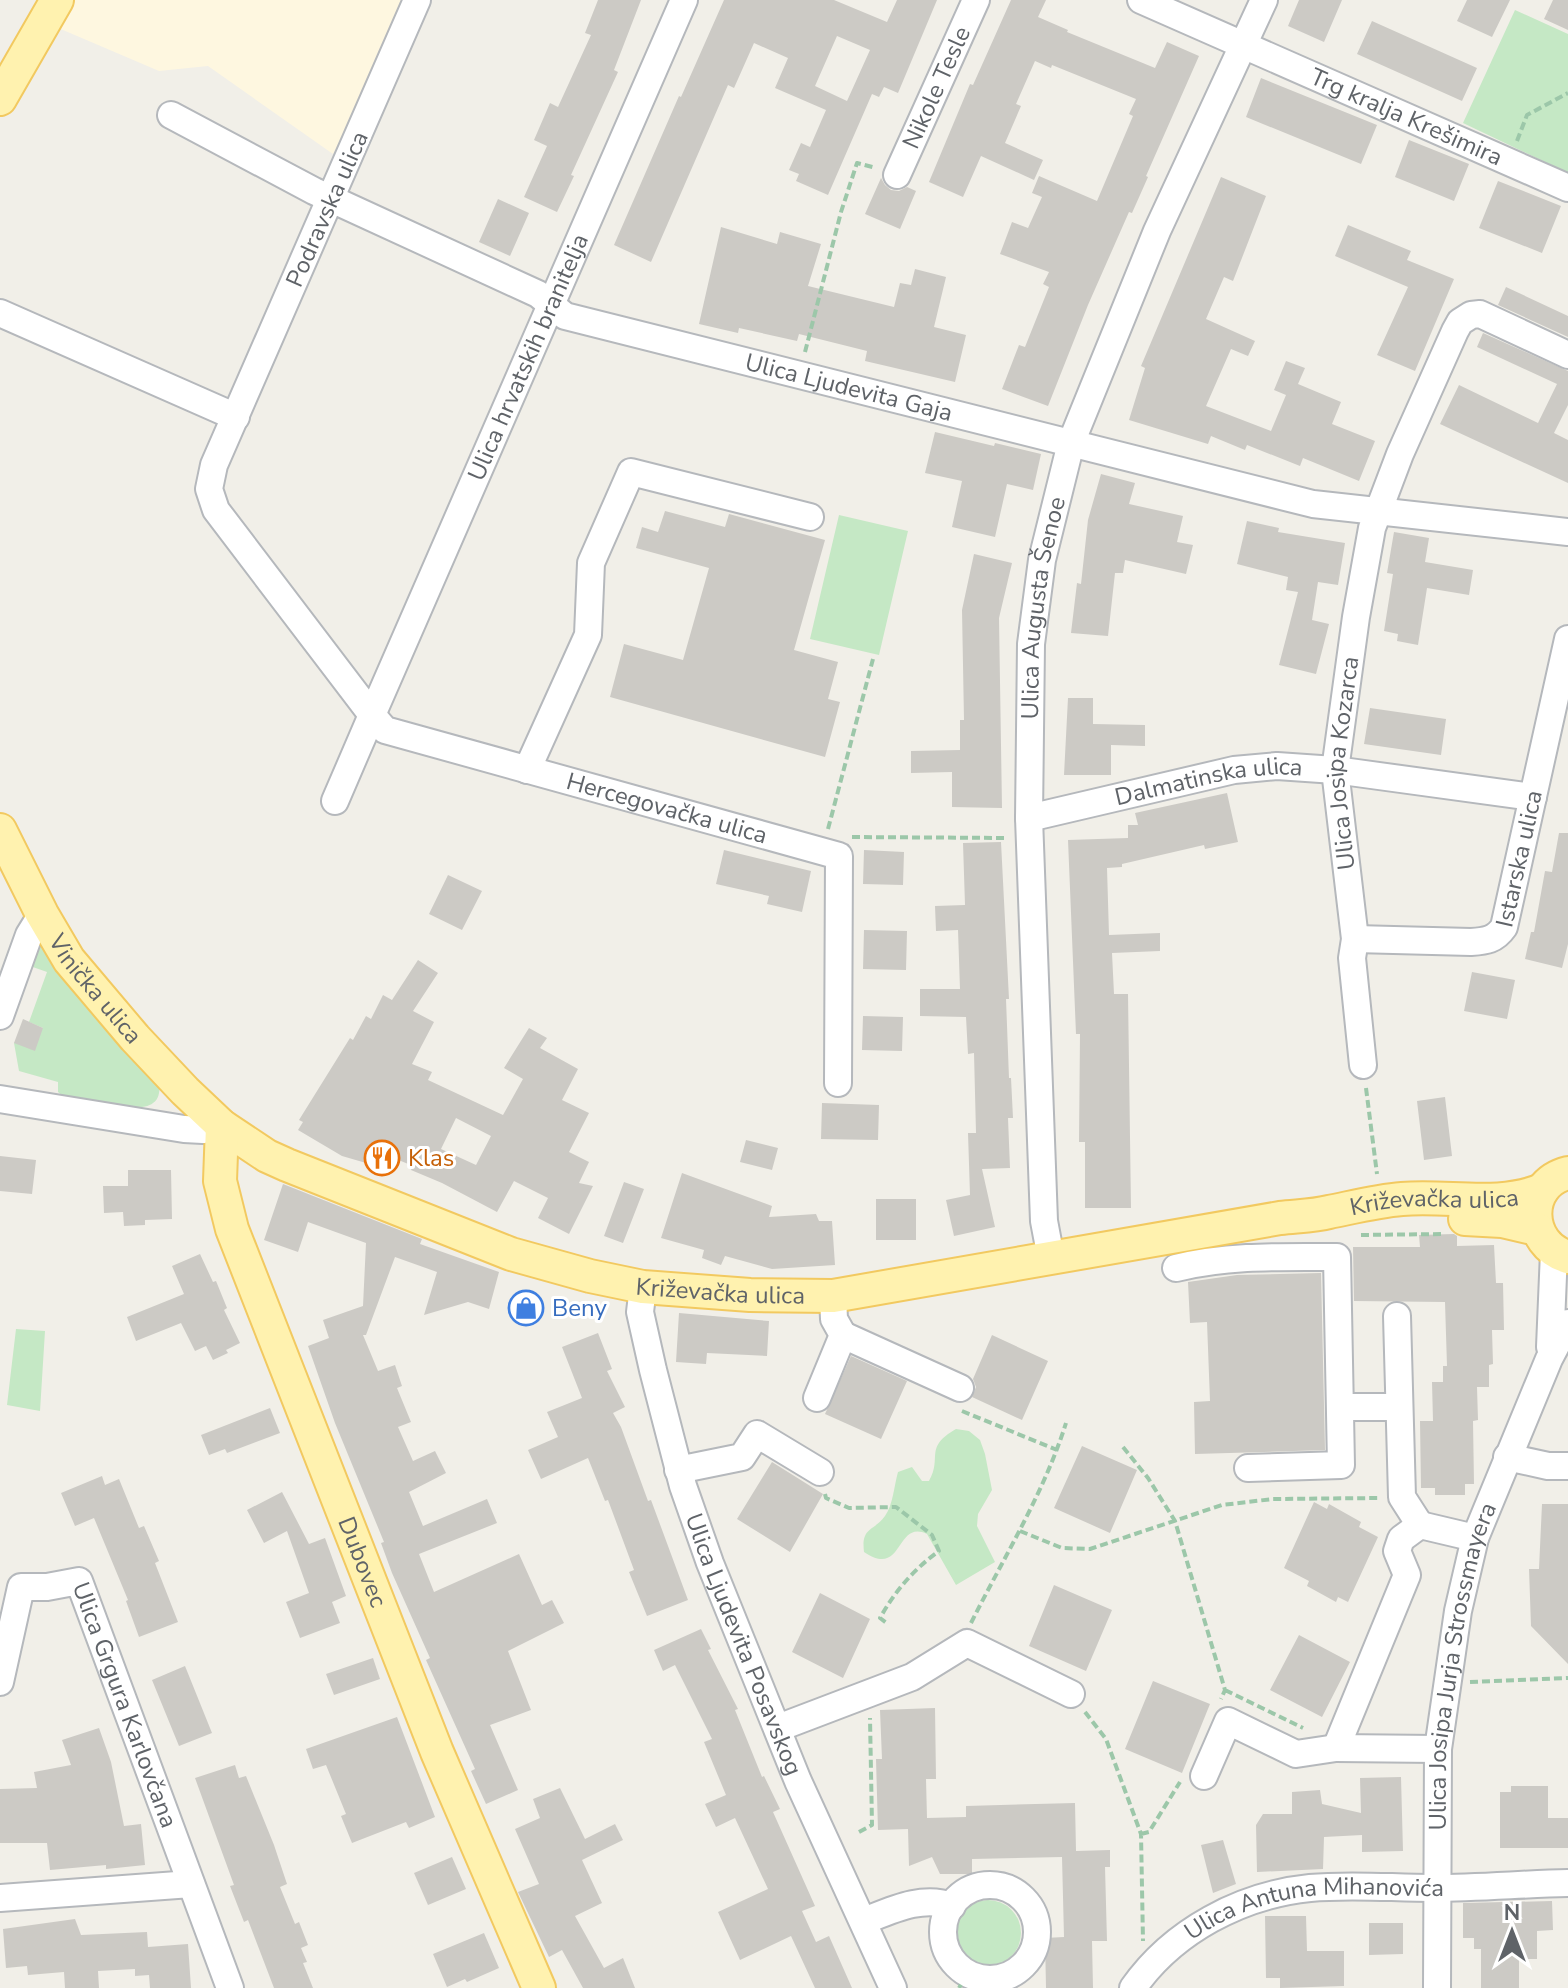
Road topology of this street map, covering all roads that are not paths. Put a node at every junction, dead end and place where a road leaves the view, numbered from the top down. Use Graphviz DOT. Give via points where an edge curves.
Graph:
graph roads {
  1 [pos="57,0"];
  2 [pos="417,0"];
  3 [pos="684,0"];
  4 [pos="976,0"];
  5 [pos="1141,0"];
  6 [pos="1264,0"];
  7 [pos="1243,46"];
  8 [pos="0,99"];
  9 [pos="171,115"];
  10 [pos="897,175"];
  11 [pos="1568,188"];
  12 [pos="332,200"];
  13 [pos="550,305"];
  14 [pos="0,313"];
  15 [pos="1568,355"];
  16 [pos="236,417"];
  17 [pos="1071,443"];
  18 [pos="1379,511"];
  19 [pos="810,517"];
  20 [pos="1568,532"];
  21 [pos="1568,639"];
  22 [pos="372,715"];
  23 [pos="527,770"];
  24 [pos="1335,770"];
  25 [pos="1533,797"];
  26 [pos="335,801"];
  27 [pos="1029,828"];
  28 [pos="0,830"];
  29 [pos="42,914"];
  30 [pos="1355,939"];
  31 [pos="0,1016"];
  32 [pos="1363,1065"];
  33 [pos="838,1083"];
  34 [pos="0,1099"];
  35 [pos="222,1126"];
  36 [pos="1555,1182"];
  37 [pos="1326,1213"];
  38 [pos="1553,1246"];
  39 [pos="1051,1258"];
  40 [pos="1176,1268"];
  41 [pos="643,1287"];
  42 [pos="833,1296"];
  43 [pos="1397,1316"];
  44 [pos="1568,1323"];
  45 [pos="843,1335"];
  46 [pos="1549,1359"];
  47 [pos="960,1388"];
  48 [pos="817,1398"];
  49 [pos="1340,1407"];
  50 [pos="1398,1407"];
  51 [pos="1507,1457"];
  52 [pos="1568,1466"];
  53 [pos="1248,1468"];
  54 [pos="678,1470"];
  55 [pos="820,1472"];
  56 [pos="1420,1525"];
  57 [pos="1475,1538"];
  58 [pos="0,1682"];
  59 [pos="1071,1694"];
  60 [pos="778,1728"];
  61 [pos="1336,1748"];
  62 [pos="1438,1749"];
  63 [pos="1195,1776"];
  64 [pos="1568,1883"];
  65 [pos="191,1884"];
  66 [pos="1437,1888"];
  67 [pos="0,1898"];
  68 [pos="952,1906"];
  69 [pos="864,1921"];
  70 [pos="964,1980"];
  71 [pos="230,1988"];
  72 [pos="539,1988"];
  73 [pos="893,1988"];
  74 [pos="1133,1988"];
  75 [pos="1437,1988"];
  1 -- 8 [label="main road"];
  2 -- 12 [label="street, Podravska ulica"];
  3 -- 13 [label="street, Ulica hrvatskih branitelja"];
  4 -- 10 [label="street, Nikole Tesle"];
  5 -- 7 [label="street"];
  6 -- 7 [label="street, Ulica Augusta Šenoe"];
  7 -- 11 [label="street, Trg kralja Krešimira"];
  7 -- 17 [label="street, Ulica Augusta Šenoe" via="1157,231"];
  9 -- 12 [label="street, Ulica Ljudevita Gaja"];
  12 -- 13 [label="street, Ulica Ljudevita Gaja" via="538,294"];
  12 -- 16 [label="street, Podravska ulica"];
  13 -- 17 [label="street, Ulica Ljudevita Gaja" via="565,316"];
  13 -- 22 [label="street, Ulica hrvatskih branitelja"];
  14 -- 16 [label="street"];
  15 -- 18 [label="street, Ulica Josipa Kozarca" via="1480,314 1460,322"];
  16 -- 22 [label="street, Podravska ulica" via="214,465 209,489 216,510"];
  17 -- 18 [label="street, Ulica Ljudevita Gaja" via="1313,504"];
  17 -- 27 [label="street, Ulica Augusta Šenoe" via="1035,599"];
  18 -- 20 [label="street, Ulica Ljudevita Gaja"];
  18 -- 24 [label="street, Ulica Josipa Kozarca" via="1356,617"];
  19 -- 23 [label="street" via="631,472 591,563 588,635"];
  21 -- 25 [label="street, Istarska ulica"];
  22 -- 23 [label="street, Hercegovačka ulica" via="385,730"];
  22 -- 26 [label="street"];
  23 -- 33 [label="street, Hercegovačka ulica" via="839,856"];
  24 -- 25 [label="street, Dalmatinska ulica"];
  24 -- 27 [label="street, Dalmatinska ulica" via="1234,770"];
  24 -- 30 [label="street, Ulica Josipa Kozarca"];
  25 -- 30 [label="street, Istarska ulica" via="1504,927 1497,936 1471,942"];
  27 -- 39 [label="street, Ulica Augusta Šenoe" via="1044,1221"];
  28 -- 29 [label="main road, Vinička ulica"];
  29 -- 31 [label="street" via="29,935"];
  29 -- 35 [label="main road, Vinička ulica" via="86,982"];
  30 -- 32 [label="street, Ulica Josipa Kozarca" via="1352,958"];
  34 -- 35 [label="street" via="184,1129"];
  35 -- 41 [label="main road, Križevačka ulica" via="287,1165 511,1254"];
  35 -- 72 [label="main road, Dubovec" via="220,1181 232,1229 437,1752"];
  36 -- 37 [label="main road, Križevačka ulica" via="1526,1197 1506,1200 1405,1199"];
  36 -- 38 [label="main road" via="1534,1213"];
  37 -- 38 [label="main road, Križevačka ulica" via="1365,1219 1502,1221"];
  37 -- 39 [label="main road, Križevačka ulica"];
  38 -- 46 [label="street, Ulica Josipa Jurja Strossmayera"];
  39 -- 42 [label="main road, Križevačka ulica"];
  40 -- 49 [label="street" via="1246,1258 1337,1257"];
  41 -- 42 [label="main road, Križevačka ulica"];
  41 -- 54 [label="street, Ulica Ljudevita Posavskog" via="640,1312"];
  42 -- 45 [label="street" via="834,1319"];
  43 -- 50 [label="street"];
  44 -- 46 [label="street, Ulica Josipa Jurja Strossmayera"];
  45 -- 47 [label="street"];
  45 -- 48 [label="street"];
  46 -- 51 [label="street, Ulica Josipa Jurja Strossmayera"];
  49 -- 50 [label="street"];
  49 -- 53 [label="street" via="1341,1465"];
  50 -- 56 [label="street" via="1402,1497"];
  51 -- 52 [label="street"];
  51 -- 57 [label="street, Ulica Josipa Jurja Strossmayera"];
  54 -- 55 [label="street" via="742,1457 757,1434"];
  54 -- 60 [label="street, Ulica Ljudevita Posavskog"];
  56 -- 57 [label="street"];
  56 -- 61 [label="street" via="1401,1539 1397,1551 1407,1575"];
  57 -- 62 [label="street, Ulica Josipa Jurja Strossmayera" via="1449,1660"];
  58 -- 65 [label="street, Ulica Grgura Karlovčana" via="21,1587 79,1581"];
  59 -- 60 [label="street" via="967,1643 912,1677"];
  60 -- 69 [label="street, Ulica Ljudevita Posavskog"];
  61 -- 62 [label="street"];
  61 -- 63 [label="street" via="1296,1754 1228,1721"];
  62 -- 66 [label="street, Ulica Josipa Jurja Strossmayera" via="1429,1791"];
  64 -- 66 [label="street, Ulica Antuna Mihanovića"];
  65 -- 67 [label="street"];
  65 -- 71 [label="street, Ulica Grgura Karlovčana"];
  66 -- 74 [label="street, Ulica Antuna Mihanovića" via="1311,1888 1241,1904 1177,1941"];
  66 -- 75 [label="street, Ulica Josipa Jurja Strossmayera"];
  68 -- 69 [label="street" via="938,1901 907,1905"];
  68 -- 70 [label="street" via="944,1922 946,1948"];
  68 -- 70 [label="street" via="969,1890 995,1886 1022,1897 1037,1925 1037,1940 1021,1967 1008,1976"];
  69 -- 73 [label="street, Ulica Ljudevita Posavskog"];
}
